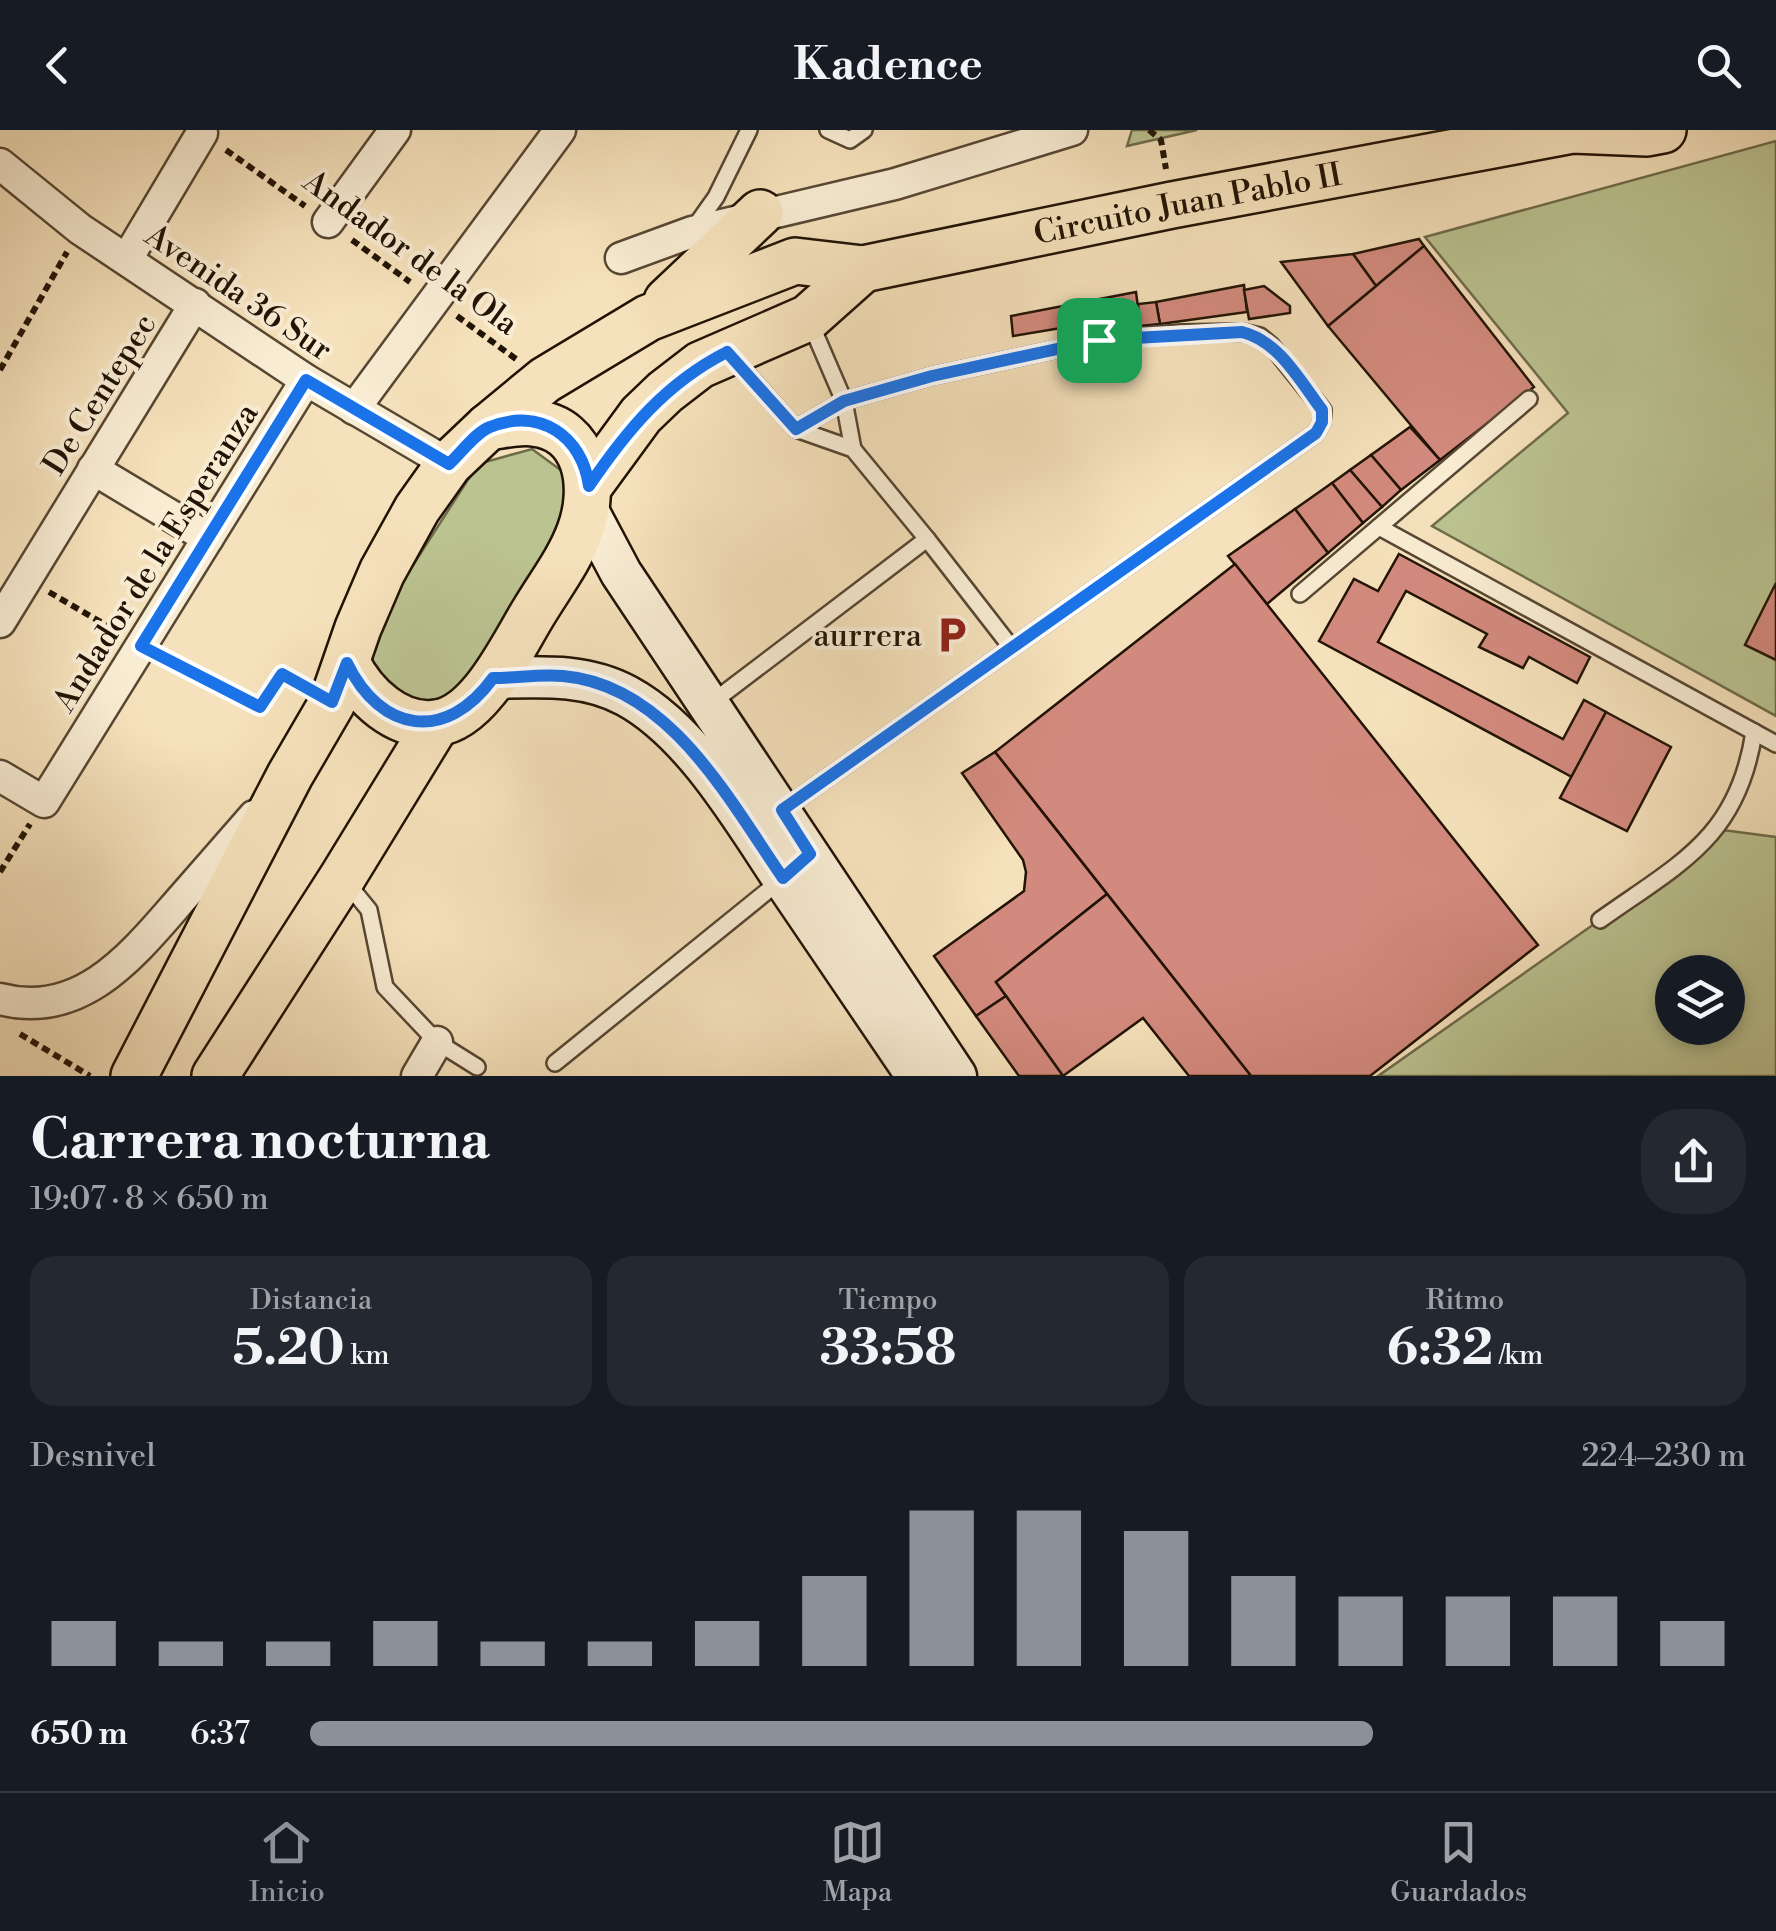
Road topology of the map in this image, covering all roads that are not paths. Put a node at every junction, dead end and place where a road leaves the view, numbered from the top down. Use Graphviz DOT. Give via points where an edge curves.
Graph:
graph roads {
  1 [pos="395,130"];
  2 [pos="560,130"];
  3 [pos="749,130"];
  4 [pos="828,130"];
  5 [pos="864,130"];
  6 [pos="1072,130"];
  7 [pos="1574,130"];
  8 [pos="1663,130"];
  9 [pos="202,133"];
  10 [pos="0,164"];
  11 [pos="760,213"];
  12 [pos="328,222"];
  13 [pos="692,232"];
  14 [pos="621,258"];
  15 [pos="127,259"];
  16 [pos="863,269"];
  17 [pos="195,304"];
  18 [pos="648,318"];
  19 [pos="808,318"];
  20 [pos="727,352"];
  21 [pos="306,380"];
  22 [pos="1530,399"];
  23 [pos="844,401"];
  24 [pos="354,409"];
  25 [pos="488,427"];
  26 [pos="796,429"];
  27 [pos="852,450"];
  28 [pos="449,464"];
  29 [pos="94,470"];
  30 [pos="588,497"];
  31 [pos="1379,527"];
  32 [pos="208,538"];
  33 [pos="928,538"];
  34 [pos="1300,594"];
  35 [pos="3,610"];
  36 [pos="1010,648"];
  37 [pos="493,678"];
  38 [pos="340,683"];
  39 [pos="710,704"];
  40 [pos="437,723"];
  41 [pos="1754,732"];
  42 [pos="1776,744"];
  43 [pos="290,775"];
  44 [pos="0,776"];
  45 [pos="782,810"];
  46 [pos="796,866"];
  47 [pos="342,878"];
  48 [pos="1600,920"];
  49 [pos="3,1013"];
  50 [pos="437,1042"];
  51 [pos="555,1063"];
  52 [pos="477,1067"];
  53 [pos="134,1076"];
  54 [pos="215,1076"];
  55 [pos="417,1076"];
  56 [pos="917,1076"];
  57 [pos="956,1076"];
  1 -- 12 [label="street"];
  2 -- 24 [label="street"];
  3 -- 13 [label="lane"];
  4 -- 5 [label="lane" via="850,140"];
  6 -- 11 [label="street" via="895,184"];
  7 -- 8 [label="main road, Circuito Juan Pablo II"];
  7 -- 16 [label="main road, Circuito Juan Pablo II"];
  9 -- 15 [label="street"];
  10 -- 15 [label="street, Avenida 36 Sur"];
  11 -- 13 [label="street"];
  11 -- 18 [label="main road"];
  13 -- 14 [label="street"];
  15 -- 17 [label="street, Avenida 36 Sur"];
  16 -- 18 [label="main road, Circuito Juan Pablo II" via="795,261"];
  16 -- 19 [label="main road, Circuito Juan Pablo II"];
  17 -- 21 [label="street, Avenida 36 Sur"];
  17 -- 29 [label="street, De Centepec"];
  18 -- 25 [label="main road, Circuito Juan Pablo II" via="545,380"];
  19 -- 20 [label="main road, Circuito Juan Pablo II"];
  19 -- 23 [label="lane"];
  20 -- 26 [label="lane"];
  20 -- 30 [label="main road, Circuito Juan Pablo II" via="641,415"];
  21 -- 24 [label="street, Avenida 36 Sur"];
  21 -- 32 [label="street, Andador de la Esperanza"];
  22 -- 31 [label="lane"];
  23 -- 26 [label="lane"];
  23 -- 27 [label="lane"];
  23 -- 36 [label="lane" via="1099,340 1242,332 1271,345 1322,410 1316,433"];
  24 -- 28 [label="street, Avenida 36 Sur"];
  25 -- 28 [label="main road, Circuito Juan Pablo II"];
  25 -- 30 [label="main road" via="536,422 556,429 580,454"];
  26 -- 27 [label="lane"];
  27 -- 33 [label="lane"];
  28 -- 38 [label="main road, Circuito Juan Pablo II" via="382,572"];
  29 -- 32 [label="street"];
  29 -- 35 [label="street, De Centepec"];
  30 -- 37 [label="main road, Circuito Juan Pablo II" via="569,554"];
  30 -- 39 [label="main road" via="620,573"];
  31 -- 34 [label="lane"];
  31 -- 41 [label="lane"];
  32 -- 44 [label="street, Andador de la Esperanza" via="44,802"];
  33 -- 36 [label="lane"];
  33 -- 39 [label="lane"];
  36 -- 45 [label="lane"];
  37 -- 40 [label="main road, Circuito Juan Pablo II" via="478,699"];
  37 -- 46 [label="main road" via="593,682 656,714 734,807"];
  38 -- 40 [label="main road" via="384,709"];
  38 -- 43 [label="main road, Circuito Juan Pablo II"];
  39 -- 45 [label="main road"];
  40 -- 47 [label="main road"];
  41 -- 42 [label="lane"];
  41 -- 48 [label="lane" via="1731,809 1698,850"];
  43 -- 49 [label="street" via="125,964 90,989"];
  43 -- 53 [label="main road, Circuito Juan Pablo II"];
  45 -- 46 [label="main road"];
  46 -- 51 [label="lane"];
  46 -- 56 [label="main road"];
  46 -- 57 [label="main road"];
  47 -- 50 [label="lane" via="368,910 385,987"];
  47 -- 54 [label="main road"];
  50 -- 52 [label="lane"];
  50 -- 55 [label="street"];
}
